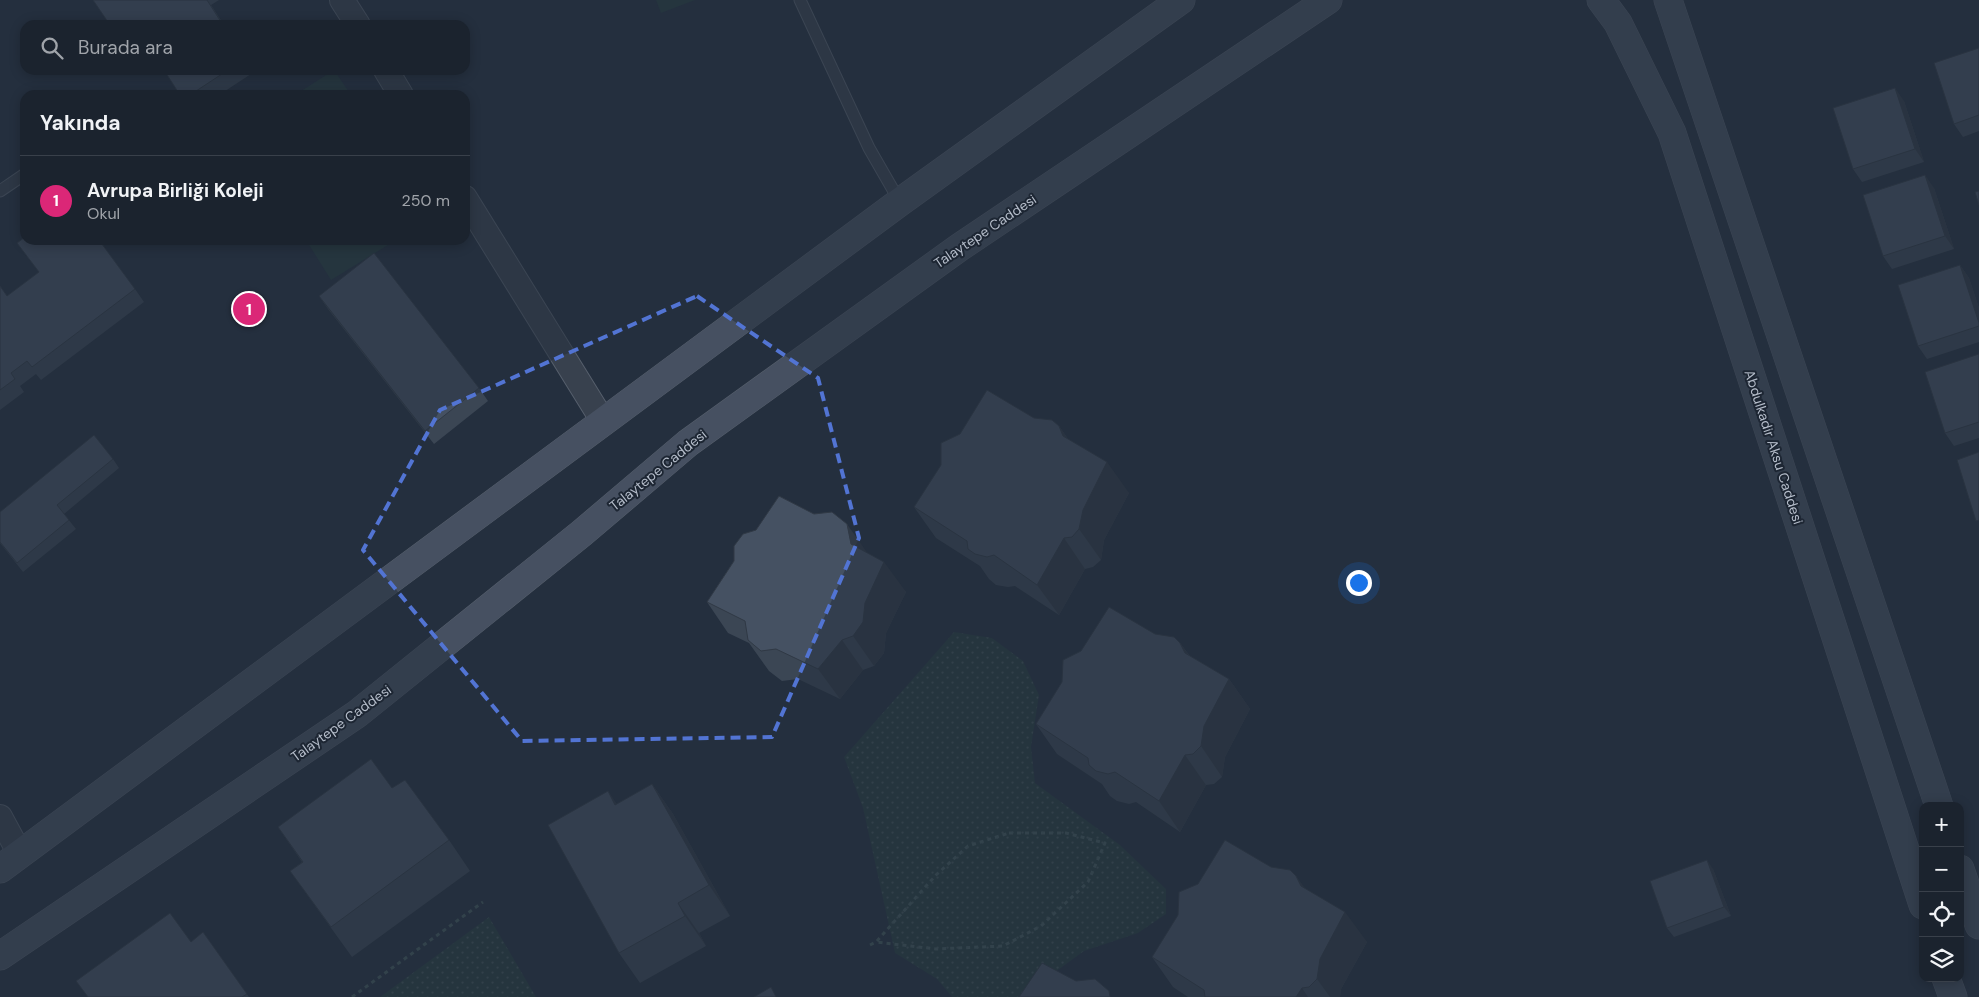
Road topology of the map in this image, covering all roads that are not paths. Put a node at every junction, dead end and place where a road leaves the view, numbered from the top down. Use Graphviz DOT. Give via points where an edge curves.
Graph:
graph roads {
  1 [pos="342,0"];
  2 [pos="800,0"];
  3 [pos="1181,0"];
  4 [pos="1328,0"];
  5 [pos="1601,0"];
  6 [pos="1668,0"];
  7 [pos="355,20"];
  8 [pos="389,75"];
  9 [pos="398,90"];
  10 [pos="20,177"];
  11 [pos="0,191"];
  12 [pos="900,202"];
  13 [pos="470,206"];
  14 [pos="603,421"];
  15 [pos="1938,802"];
  16 [pos="0,817"];
  17 [pos="10,862"];
  18 [pos="1964,881"];
  19 [pos="1919,893"];
  20 [pos="1979,925"];
  21 [pos="0,956"];
  22 [pos="1947,982"];
  23 [pos="1953,997"];
  1 -- 7 [label="street"];
  2 -- 12 [label="lane" via="869,148"];
  3 -- 12 [label="main road"];
  4 -- 21 [label="main road, Talaytepe Caddesi" via="952,253 688,443 357,714"];
  5 -- 19 [label="main road, Abdulkadir Aksu Caddesi" via="1618,23 1672,133"];
  6 -- 15 [label="main road"];
  8 -- 9 [label="street"];
  10 -- 11 [label="lane"];
  12 -- 14 [label="main road"];
  13 -- 14 [label="street"];
  14 -- 17 [label="main road"];
  16 -- 17 [label="street"];
  18 -- 20 [label="main road"];
  22 -- 23 [label="main road"];
}
